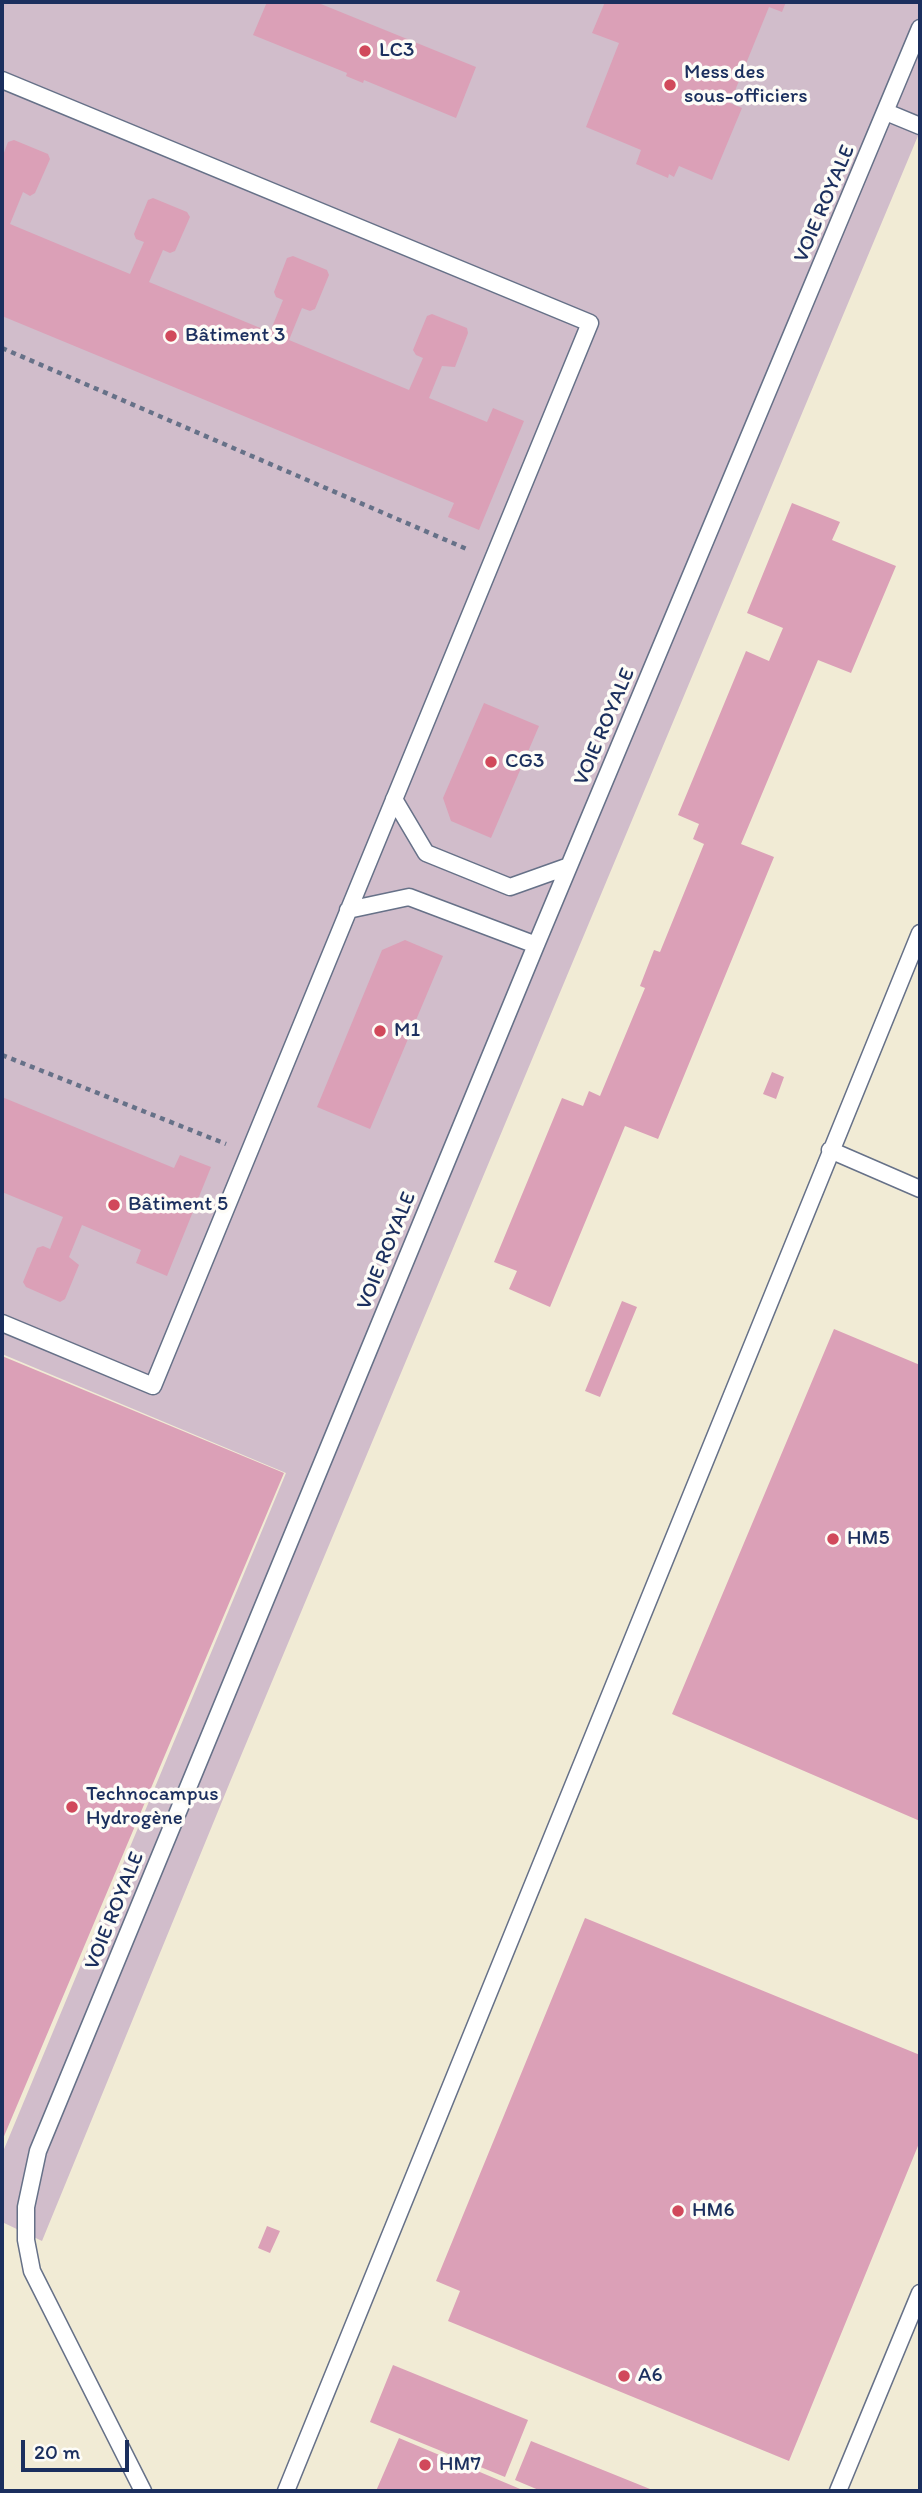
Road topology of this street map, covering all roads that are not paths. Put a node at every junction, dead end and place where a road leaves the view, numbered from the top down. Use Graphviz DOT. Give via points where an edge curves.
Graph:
graph roads {
  1 [pos="920,28"];
  2 [pos="2,80"];
  3 [pos="886,112"];
  4 [pos="920,126"];
  5 [pos="394,799"];
  6 [pos="569,866"];
  7 [pos="348,910"];
  8 [pos="920,933"];
  9 [pos="536,945"];
  10 [pos="830,1150"];
  11 [pos="920,1189"];
  12 [pos="2,1324"];
  13 [pos="920,2293"];
  14 [pos="143,2491"];
  15 [pos="286,2491"];
  16 [pos="838,2491"];
  1 -- 3 [label="lane, VOIE ROYALE"];
  2 -- 5 [label="lane" via="590,323"];
  3 -- 4 [label="lane"];
  3 -- 6 [label="lane, VOIE ROYALE"];
  5 -- 6 [label="lane" via="426,853 510,887"];
  5 -- 7 [label="lane"];
  6 -- 9 [label="lane, VOIE ROYALE"];
  7 -- 9 [label="lane" via="409,897"];
  7 -- 12 [label="lane" via="153,1386"];
  8 -- 10 [label="lane"];
  9 -- 14 [label="lane, VOIE ROYALE" via="38,2151 26,2207 32,2271"];
  10 -- 11 [label="lane"];
  10 -- 15 [label="lane"];
  13 -- 16 [label="lane"];
}
